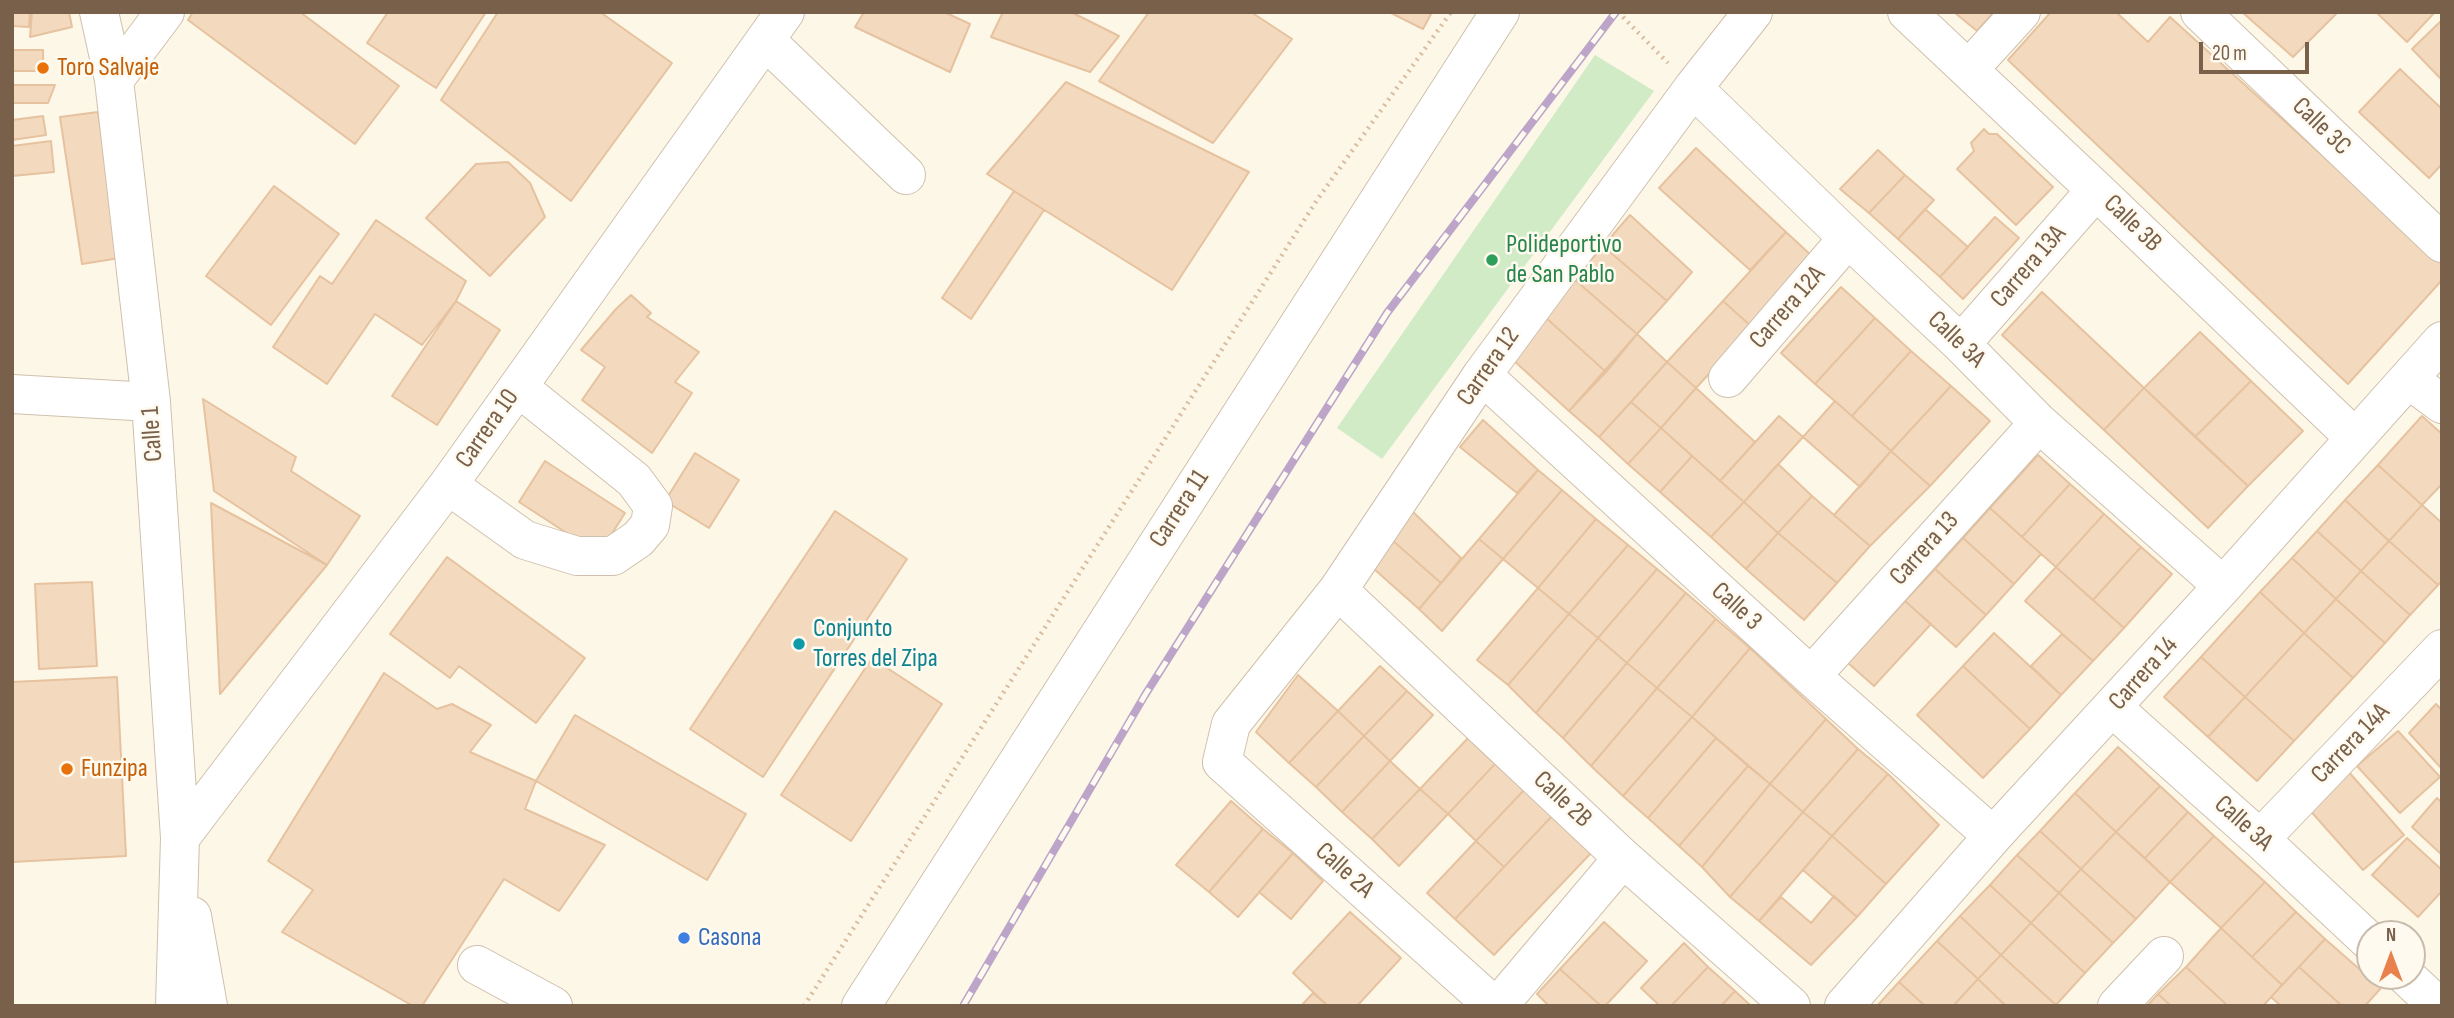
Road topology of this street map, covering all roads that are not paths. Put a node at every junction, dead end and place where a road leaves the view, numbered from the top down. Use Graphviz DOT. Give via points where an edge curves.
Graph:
graph roads {
  1 [pos="99,12"];
  2 [pos="165,12"];
  3 [pos="1500,12"];
  4 [pos="1753,12"];
  5 [pos="1907,12"];
  6 [pos="2021,12"];
  7 [pos="2200,12"];
  8 [pos="775,26"];
  9 [pos="1969,69"];
  10 [pos="114,80"];
  11 [pos="1693,88"];
  12 [pos="906,175"];
  13 [pos="2096,190"];
  14 [pos="1847,238"];
  15 [pos="2442,243"];
  16 [pos="2442,341"];
  17 [pos="1961,344"];
  18 [pos="1482,375"];
  19 [pos="1728,377"];
  20 [pos="2409,379"];
  21 [pos="518,387"];
  22 [pos="12,394"];
  23 [pos="151,402"];
  24 [pos="2442,404"];
  25 [pos="2039,423"];
  26 [pos="2354,438"];
  27 [pos="448,485"];
  28 [pos="2223,586"];
  29 [pos="1338,590"];
  30 [pos="2442,649"];
  31 [pos="1811,676"];
  32 [pos="2113,708"];
  33 [pos="1231,724"];
  34 [pos="1993,836"];
  35 [pos="2260,839"];
  36 [pos="180,849"];
  37 [pos="1623,858"];
  38 [pos="2356,929"];
  39 [pos="2164,956"];
  40 [pos="477,965"];
  41 [pos="2421,990"];
  42 [pos="179,1002"];
  43 [pos="553,1006"];
  44 [pos="861,1006"];
  45 [pos="1496,1006"];
  46 [pos="1791,1006"];
  47 [pos="1844,1006"];
  48 [pos="2117,1006"];
  49 [pos="2438,1006"];
  1 -- 10 [label="street, Calle 1"];
  2 -- 10 [label="street"];
  3 -- 44 [label="street, Carrera 11"];
  4 -- 11 [label="street, Carrera 12"];
  5 -- 9 [label="street, Calle 3B"];
  6 -- 9 [label="street"];
  7 -- 15 [label="street, Calle 3C"];
  8 -- 12 [label="street"];
  8 -- 21 [label="street, Carrera 10"];
  9 -- 13 [label="street, Calle 3B"];
  10 -- 23 [label="street, Calle 1"];
  11 -- 14 [label="street, Calle 3A"];
  11 -- 18 [label="street, Carrera 12"];
  13 -- 17 [label="street, Carrera 13A"];
  13 -- 26 [label="street, Calle 3B"];
  14 -- 17 [label="street, Calle 3A"];
  14 -- 19 [label="street, Carrera 12A"];
  16 -- 20 [label="street, Carrera 14"];
  17 -- 25 [label="street, Calle 3A"];
  18 -- 29 [label="street, Carrera 12"];
  18 -- 31 [label="street, Calle 3"];
  20 -- 24 [label="street"];
  20 -- 26 [label="street, Carrera 14"];
  21 -- 27 [label="street, Carrera 10"];
  21 -- 27 [label="street" via="635,481 653,506 650,525 613,556 577,556 525,540"];
  22 -- 23 [label="street"];
  23 -- 36 [label="street, Calle 1"];
  25 -- 28 [label="street, Calle 3A"];
  25 -- 31 [label="street, Carrera 13"];
  26 -- 28 [label="street, Carrera 14"];
  27 -- 36 [label="street, Carrera 10"];
  28 -- 32 [label="street, Carrera 14"];
  29 -- 33 [label="street, Carrera 12"];
  29 -- 37 [label="street, Calle 2B"];
  30 -- 35 [label="street, Carrera 14A"];
  31 -- 34 [label="street, Calle 3"];
  32 -- 34 [label="street, Carrera 14"];
  32 -- 35 [label="street, Calle 3A"];
  33 -- 45 [label="street, Calle 2A" via="1222,762"];
  34 -- 47 [label="street, Carrera 14"];
  35 -- 38 [label="street, Calle 3A"];
  36 -- 42 [label="street, Calle 1"];
  37 -- 45 [label="street"];
  37 -- 46 [label="street, Calle 2B"];
  39 -- 48 [label="street"];
  40 -- 43 [label="street"];
  41 -- 49 [label="street"];
}
